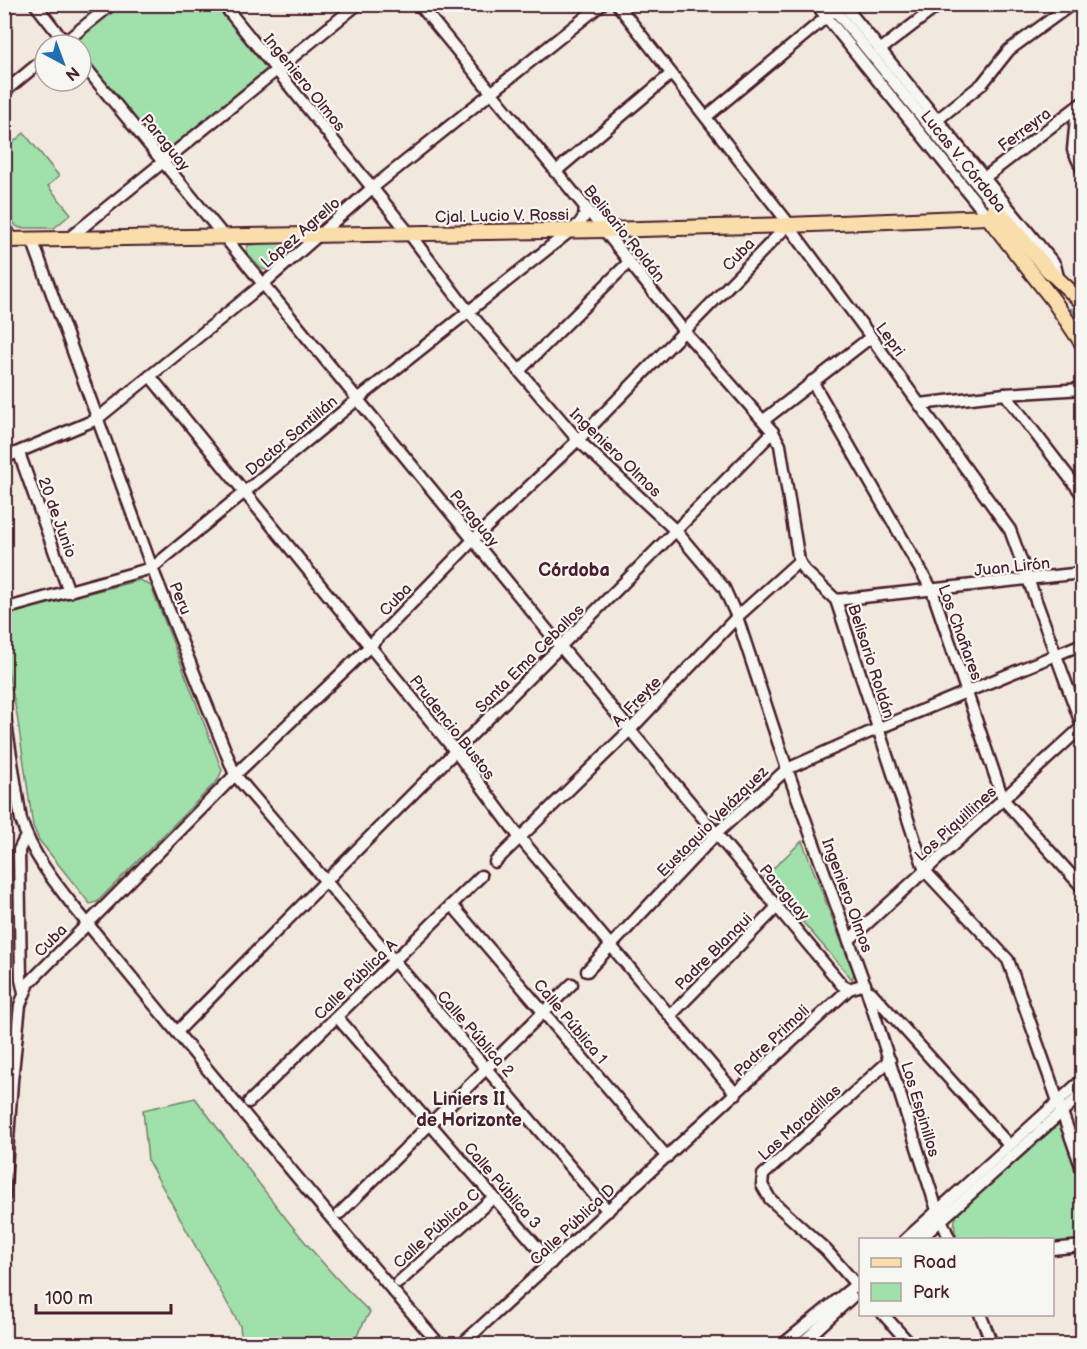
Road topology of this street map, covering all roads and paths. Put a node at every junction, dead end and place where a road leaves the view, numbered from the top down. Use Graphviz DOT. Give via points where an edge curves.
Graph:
graph roads {
  1 [pos="35,4"];
  2 [pos="112,4"];
  3 [pos="223,4"];
  4 [pos="358,4"];
  5 [pos="419,4"];
  6 [pos="602,4"];
  7 [pos="617,4"];
  8 [pos="816,4"];
  9 [pos="940,4"];
  10 [pos="1074,4"];
  11 [pos="835,8"];
  12 [pos="1083,10"];
  13 [pos="56,33"];
  14 [pos="77,33"];
  15 [pos="880,50"];
  16 [pos="33,68"];
  17 [pos="276,70"];
  18 [pos="671,74"];
  19 [pos="93,77"];
  20 [pos="4,92"];
  21 [pos="492,93"];
  22 [pos="1080,105"];
  23 [pos="706,117"];
  24 [pos="937,120"];
  25 [pos="164,163"];
  26 [pos="1083,170"];
  27 [pos="555,172"];
  28 [pos="984,178"];
  29 [pos="371,189"];
  30 [pos="585,208"];
  31 [pos="993,213"];
  32 [pos="788,225"];
  33 [pos="4,226"];
  34 [pos="604,230"];
  35 [pos="569,231"];
  36 [pos="408,232"];
  37 [pos="320,234"];
  38 [pos="223,238"];
  39 [pos="68,239"];
  40 [pos="9,240"];
  41 [pos="32,240"];
  42 [pos="629,262"];
  43 [pos="1059,277"];
  44 [pos="262,285"];
  45 [pos="1083,302"];
  46 [pos="468,311"];
  47 [pos="684,331"];
  48 [pos="1082,336"];
  49 [pos="871,337"];
  50 [pos="519,371"];
  51 [pos="150,376"];
  52 [pos="812,381"];
  53 [pos="1083,389"];
  54 [pos="1005,394"];
  55 [pos="358,399"];
  56 [pos="920,404"];
  57 [pos="97,419"];
  58 [pos="764,420"];
  59 [pos="774,432"];
  60 [pos="578,440"];
  61 [pos="19,453"];
  62 [pos="4,458"];
  63 [pos="246,493"];
  64 [pos="1083,494"];
  65 [pos="676,531"];
  66 [pos="474,539"];
  67 [pos="799,561"];
  68 [pos="152,568"];
  69 [pos="1083,573"];
  70 [pos="1028,580"];
  71 [pos="932,590"];
  72 [pos="69,592"];
  73 [pos="836,600"];
  74 [pos="4,609"];
  75 [pos="737,617"];
  76 [pos="1083,644"];
  77 [pos="369,646"];
  78 [pos="561,647"];
  79 [pos="1056,655"];
  80 [pos="967,692"];
  81 [pos="4,711"];
  82 [pos="1083,727"];
  83 [pos="877,729"];
  84 [pos="630,730"];
  85 [pos="456,753"];
  86 [pos="787,769"];
  87 [pos="235,775"];
  88 [pos="1003,800"];
  89 [pos="717,833"];
  90 [pos="26,836"];
  91 [pos="520,838"];
  92 [pos="495,862"];
  93 [pos="925,871"];
  94 [pos="481,876"];
  95 [pos="325,880"];
  96 [pos="1083,887"];
  97 [pos="452,905"];
  98 [pos="777,907"];
  99 [pos="88,924"];
  100 [pos="368,930"];
  101 [pos="849,940"];
  102 [pos="612,945"];
  103 [pos="394,961"];
  104 [pos="587,971"];
  105 [pos="572,984"];
  106 [pos="866,986"];
  107 [pos="849,989"];
  108 [pos="24,992"];
  109 [pos="543,1012"];
  110 [pos="671,1015"];
  111 [pos="337,1017"];
  112 [pos="177,1032"];
  113 [pos="890,1060"];
  114 [pos="486,1068"];
  115 [pos="1083,1080"];
  116 [pos="8,1081"];
  117 [pos="736,1094"];
  118 [pos="1083,1094"];
  119 [pos="1059,1101"];
  120 [pos="249,1102"];
  121 [pos="1062,1112"];
  122 [pos="430,1124"];
  123 [pos="702,1125"];
  124 [pos="1009,1145"];
  125 [pos="667,1157"];
  126 [pos="1083,1169"];
  127 [pos="494,1197"];
  128 [pos="4,1198"];
  129 [pos="608,1211"];
  130 [pos="340,1213"];
  131 [pos="939,1215"];
  132 [pos="906,1238"];
  133 [pos="920,1238"];
  134 [pos="950,1238"];
  135 [pos="1082,1248"];
  136 [pos="1054,1249"];
  137 [pos="551,1263"];
  138 [pos="399,1282"];
  139 [pos="859,1286"];
  140 [pos="859,1288"];
  141 [pos="859,1288"];
  142 [pos="885,1316"];
  143 [pos="981,1316"];
  144 [pos="439,1344"];
  145 [pos="462,1344"];
  146 [pos="783,1344"];
  147 [pos="801,1344"];
  148 [pos="910,1344"];
  149 [pos="992,1344"];
  1 -- 13 [label="street"];
  2 -- 14 [label="street"];
  3 -- 17 [label="street, Ingeniero Olmos"];
  4 -- 17 [label="street"];
  5 -- 21 [label="street, Belisario Roldán"];
  6 -- 21 [label="street, López Agrello"];
  7 -- 18 [label="street, Lepri"];
  8 -- 11 [label="street, Lucas V. Córdoba"];
  9 -- 15 [label="street"];
  10 -- 12 [label="street"];
  10 -- 24 [label="street" via="1009,50 982,84"];
  11 -- 15 [label="street, Lucas V. Córdoba"];
  11 -- 23 [label="street"];
  11 -- 31 [label="street, Lucas V. Córdoba"];
  15 -- 24 [label="street, Lucas V. Córdoba"];
  16 -- 20 [label="street"];
  17 -- 25 [label="street"];
  17 -- 29 [label="street, Ingeniero Olmos"];
  18 -- 23 [label="street, Lepri"];
  18 -- 27 [label="street"];
  19 -- 25 [label="street, Paraguay"];
  21 -- 27 [label="street, Belisario Roldán"];
  21 -- 29 [label="street, López Agrello"];
  22 -- 26 [label="street" via="1073,150"];
  22 -- 28 [label="street, Ferreyra"];
  23 -- 32 [label="street, Lepri"];
  24 -- 28 [label="street, Lucas V. Córdoba"];
  25 -- 38 [label="street, Paraguay"];
  25 -- 39 [label="street"];
  27 -- 30 [label="street, Belisario Roldán"];
  28 -- 43 [label="street, Lucas V. Córdoba" via="1055,265"];
  29 -- 36 [label="street, Ingeniero Olmos"];
  29 -- 37 [label="street, López Agrello"];
  30 -- 34 [label="street, Belisario Roldán"];
  30 -- 35 [label="street, Doctor Santillán" via="584,217"];
  31 -- 32 [label="main road, Cjal. Lucio V. Rossi"];
  31 -- 43 [label="main road, Lucas V. Córdoba"];
  31 -- 48 [label="main road, Lucas V. Córdoba"];
  32 -- 34 [label="main road, Cjal. Lucio V. Rossi"];
  32 -- 47 [label="street, Cuba"];
  32 -- 49 [label="street, Lepri"];
  33 -- 40 [label="street"];
  34 -- 35 [label="main road, Cjal. Lucio V. Rossi"];
  34 -- 42 [label="street, Belisario Roldán"];
  35 -- 36 [label="main road, Cjal. Lucio V. Rossi"];
  35 -- 46 [label="street, Doctor Santillán"];
  36 -- 37 [label="main road, Cjal. Lucio V. Rossi"];
  36 -- 46 [label="street, Ingeniero Olmos"];
  37 -- 38 [label="main road, Cjal. Lucio V. Rossi"];
  37 -- 44 [label="street, López Agrello"];
  38 -- 39 [label="main road, Cjal. Lucio V. Rossi"];
  38 -- 44 [label="street, Paraguay"];
  39 -- 41 [label="main road, Cjal. Lucio V. Rossi"];
  40 -- 41 [label="main road, Cjal. Lucio V. Rossi"];
  41 -- 57 [label="street, Peru"];
  42 -- 47 [label="street, Belisario Roldán"];
  42 -- 50 [label="street"];
  43 -- 45 [label="main road, Lucas V. Córdoba"];
  44 -- 51 [label="street, López Agrello"];
  44 -- 55 [label="street, Paraguay"];
  46 -- 50 [label="street, Ingeniero Olmos"];
  46 -- 55 [label="street, Doctor Santillán"];
  47 -- 58 [label="street, Belisario Roldán"];
  47 -- 60 [label="street, Cuba"];
  49 -- 52 [label="street"];
  49 -- 56 [label="street, Lepri"];
  50 -- 60 [label="street, Ingeniero Olmos"];
  51 -- 57 [label="street, López Agrello"];
  51 -- 63 [label="street, Prudencio Bustos"];
  52 -- 58 [label="street"];
  52 -- 71 [label="street, Los Chañares"];
  53 -- 54 [label="street"];
  54 -- 56 [label="street"];
  54 -- 64 [label="street"];
  55 -- 63 [label="street, Doctor Santillán"];
  55 -- 66 [label="street, Paraguay"];
  56 -- 70 [label="street, Lepri" via="1010,530"];
  57 -- 61 [label="street, López Agrello"];
  57 -- 68 [label="street, Peru"];
  58 -- 59 [label="street, Belisario Roldán"];
  59 -- 65 [label="street, Santa Ema Ceballos"];
  59 -- 67 [label="street, Belisario Roldán" via="780,445"];
  60 -- 65 [label="street, Ingeniero Olmos"];
  60 -- 66 [label="street, Cuba"];
  61 -- 62 [label="street, López Agrello"];
  61 -- 72 [label="street, 20 de Junio"];
  63 -- 68 [label="street, Doctor Santillán"];
  63 -- 77 [label="street, Prudencio Bustos"];
  65 -- 75 [label="street, Ingeniero Olmos" via="719,580"];
  65 -- 78 [label="street, Santa Ema Ceballos"];
  66 -- 77 [label="street, Cuba"];
  66 -- 78 [label="street, Paraguay"];
  67 -- 73 [label="street, Belisario Roldán"];
  67 -- 75 [label="street, A. Freyte"];
  68 -- 72 [label="street, Doctor Santillán"];
  68 -- 87 [label="street, Peru"];
  69 -- 70 [label="street, Juan Lirón"];
  70 -- 71 [label="street, Juan Lirón"];
  70 -- 79 [label="street, Lepri"];
  71 -- 73 [label="street, Juan Lirón"];
  71 -- 80 [label="street, Los Chañares"];
  72 -- 74 [label="street, Doctor Santillán"];
  73 -- 83 [label="street, Belisario Roldán"];
  75 -- 84 [label="street, A. Freyte"];
  75 -- 86 [label="street, Ingeniero Olmos"];
  76 -- 79 [label="street, Eustaquio Velázquez"];
  77 -- 85 [label="street, Prudencio Bustos"];
  77 -- 87 [label="street, Cuba"];
  78 -- 84 [label="street, Paraguay"];
  78 -- 85 [label="street, Santa Ema Ceballos"];
  79 -- 80 [label="street, Eustaquio Velázquez"];
  79 -- 82 [label="street, Lepri"];
  80 -- 83 [label="street, Eustaquio Velázquez"];
  80 -- 88 [label="street, Los Chañares"];
  81 -- 90 [label="street"];
  82 -- 88 [label="street, Los Piquillines"];
  83 -- 86 [label="street, Eustaquio Velázquez"];
  83 -- 93 [label="street, Belisario Roldán"];
  84 -- 89 [label="street, Paraguay"];
  84 -- 91 [label="street, A. Freyte"];
  85 -- 91 [label="street, Prudencio Bustos"];
  85 -- 95 [label="street, Santa Ema Ceballos"];
  86 -- 89 [label="street, Eustaquio Velázquez"];
  86 -- 101 [label="street, Ingeniero Olmos"];
  87 -- 95 [label="street, Peru"];
  87 -- 99 [label="street, Cuba"];
  88 -- 93 [label="street, Los Piquillines"];
  88 -- 96 [label="street, Los Chañares"];
  89 -- 98 [label="street, Paraguay"];
  89 -- 102 [label="street, Eustaquio Velázquez"];
  90 -- 99 [label="street"];
  90 -- 108 [label="street" via="19,859"];
  91 -- 92 [label="street, A. Freyte"];
  91 -- 102 [label="street, Prudencio Bustos"];
  93 -- 101 [label="street, Los Piquillines"];
  93 -- 119 [label="street, Belisario Roldán" via="1008,960"];
  94 -- 97 [label="street, Calle Pública A"];
  95 -- 100 [label="street, Peru"];
  95 -- 112 [label="street, Santa Ema Ceballos"];
  97 -- 103 [label="street, Calle Pública A"];
  97 -- 109 [label="street, Calle Pública 1"];
  98 -- 107 [label="street, Paraguay"];
  98 -- 110 [label="street, Padre Blanqui"];
  99 -- 108 [label="street, Cuba"];
  99 -- 112 [label="street"];
  100 -- 103 [label="street, Calle Pública 2"];
  101 -- 106 [label="street, Ingeniero Olmos"];
  102 -- 104 [label="street, Eustaquio Velázquez"];
  102 -- 110 [label="street, Prudencio Bustos"];
  103 -- 111 [label="street, Calle Pública A"];
  103 -- 114 [label="street, Calle Pública 2"];
  105 -- 109 [label="street"];
  106 -- 107 [label="street, Padre Primoli"];
  106 -- 113 [label="street, Los Espinillos"];
  106 -- 124 [label="street"];
  107 -- 117 [label="street, Padre Primoli"];
  108 -- 116 [label="street"];
  109 -- 114 [label="street"];
  109 -- 125 [label="street, Calle Pública 1"];
  110 -- 117 [label="street, Prudencio Bustos"];
  111 -- 120 [label="street, Calle Pública A"];
  111 -- 122 [label="street, Calle Pública 3"];
  112 -- 144 [label="street"];
  113 -- 131 [label="street, Los Espinillos"];
  113 -- 139 [label="street, Las Moradillas" via="763,1175 762,1185 770,1199"];
  114 -- 122 [label="street"];
  114 -- 129 [label="street, Calle Pública 2"];
  115 -- 119 [label="street"];
  116 -- 128 [label="street"];
  117 -- 123 [label="street, Padre Primoli"];
  118 -- 121 [label="street"];
  119 -- 121 [label="street, Belisario Roldán"];
  119 -- 124 [label="street"];
  121 -- 126 [label="street, Belisario Roldán"];
  121 -- 131 [label="street"];
  122 -- 127 [label="street, Calle Pública 3"];
  122 -- 130 [label="street"];
  123 -- 125 [label="street, Calle Pública D"];
  124 -- 131 [label="street"];
  125 -- 129 [label="street, Calle Pública D"];
  127 -- 137 [label="street, Calle Pública 3"];
  127 -- 138 [label="street, Calle Pública C"];
  129 -- 137 [label="street, Calle Pública D"];
  131 -- 132 [label="street"];
  131 -- 133 [label="street"];
  131 -- 134 [label="street, Los Espinillos"];
  135 -- 136 [label="street"];
  137 -- 145 [label="street, Calle Pública D"];
  140 -- 146 [label="street"];
  141 -- 147 [label="street"];
  142 -- 148 [label="street"];
  143 -- 149 [label="street"];
}
